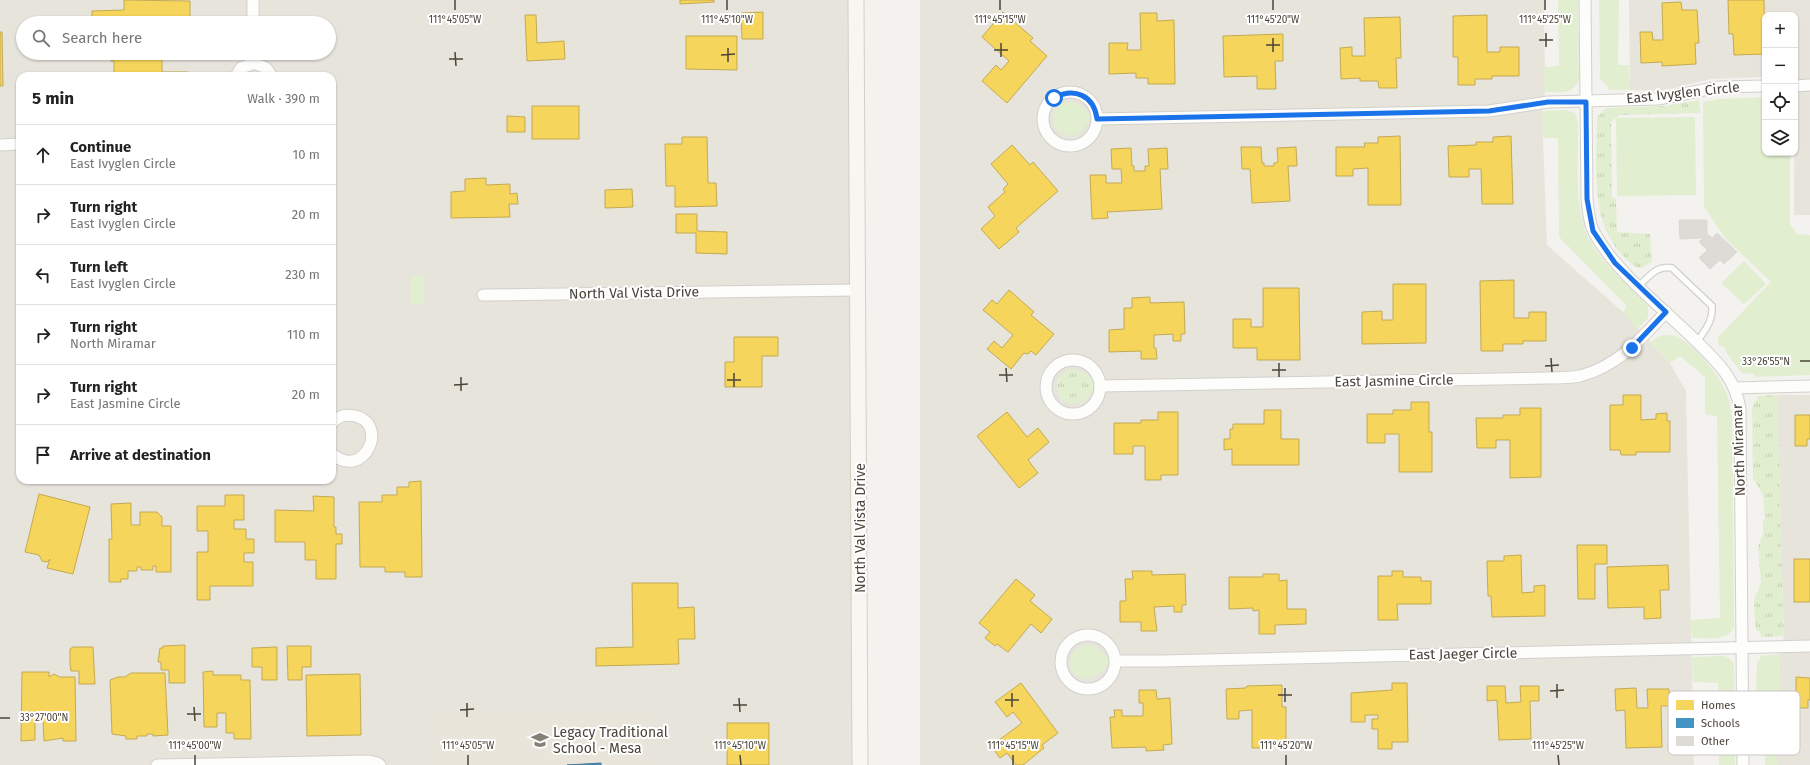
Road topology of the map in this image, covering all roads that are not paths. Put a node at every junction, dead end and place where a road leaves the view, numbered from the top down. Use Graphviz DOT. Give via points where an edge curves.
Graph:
graph roads {
  1 [pos="253,0"];
  2 [pos="856,0"];
  3 [pos="1585,0"];
  4 [pos="253,16"];
  5 [pos="251,60"];
  6 [pos="256,60"];
  7 [pos="238,72"];
  8 [pos="269,72"];
  9 [pos="1810,85"];
  10 [pos="1762,86"];
  11 [pos="1798,86"];
  12 [pos="1586,102"];
  13 [pos="1097,119"];
  14 [pos="16,144"];
  15 [pos="0,145"];
  16 [pos="1639,286"];
  17 [pos="858,290"];
  18 [pos="482,295"];
  19 [pos="1666,312"];
  20 [pos="1696,342"];
  21 [pos="1100,386"];
  22 [pos="1810,386"];
  23 [pos="1735,388"];
  24 [pos="336,420"];
  25 [pos="336,456"];
  26 [pos="1810,646"];
  27 [pos="1742,647"];
  28 [pos="1116,661"];
  29 [pos="1742,691"];
  30 [pos="1743,755"];
  31 [pos="157,765"];
  32 [pos="380,765"];
  33 [pos="860,765"];
  34 [pos="1743,765"];
  1 -- 4 [label="street"];
  2 -- 17 [label="main road, North Val Vista Drive"];
  3 -- 12 [label="street, North Miramar"];
  5 -- 7 [label="street"];
  6 -- 8 [label="street"];
  9 -- 11 [label="street"];
  10 -- 12 [label="street, East Ivyglen Circle" via="1719,87 1658,99"];
  12 -- 13 [label="street, East Ivyglen Circle" via="1548,102 1489,111"];
  12 -- 16 [label="street, North Miramar" via="1587,199 1593,231 1615,263"];
  13 -- 13 [label="street" via="1092,104 1086,98 1070,92 1061,94 1048,104 1043,121 1045,130 1054,140 1066,146 1075,145 1090,137"];
  14 -- 15 [label="street"];
  16 -- 19 [label="street, North Miramar"];
  16 -- 20 [label="lane" via="1665,266 1672,268 1712,306 1710,322"];
  17 -- 18 [label="street, North Val Vista Drive"];
  17 -- 33 [label="main road, North Val Vista Drive"];
  19 -- 20 [label="street, North Miramar"];
  19 -- 21 [label="street, East Jasmine Circle" via="1632,348 1599,370 1578,376"];
  20 -- 23 [label="street, North Miramar" via="1725,372"];
  21 -- 21 [label="street" via="1094,370 1087,364 1070,360 1055,367 1049,374 1046,391 1055,406 1071,413 1088,409 1094,403"];
  22 -- 23 [label="street"];
  23 -- 27 [label="street, North Miramar" via="1740,409"];
  24 -- 25 [label="street" via="342,416 358,417 365,421 372,435 368,450 358,459 344,460"];
  26 -- 27 [label="street, East Jaeger Circle"];
  27 -- 28 [label="street, East Jaeger Circle"];
  27 -- 29 [label="street, North Miramar"];
  28 -- 28 [label="street" via="1110,645 1104,639 1087,635 1079,636 1065,646 1061,664 1068,681 1085,689 1094,689 1110,679"];
  30 -- 34 [label="street, North Miramar"];
  31 -- 32 [label="street" via="369,761"];
}
